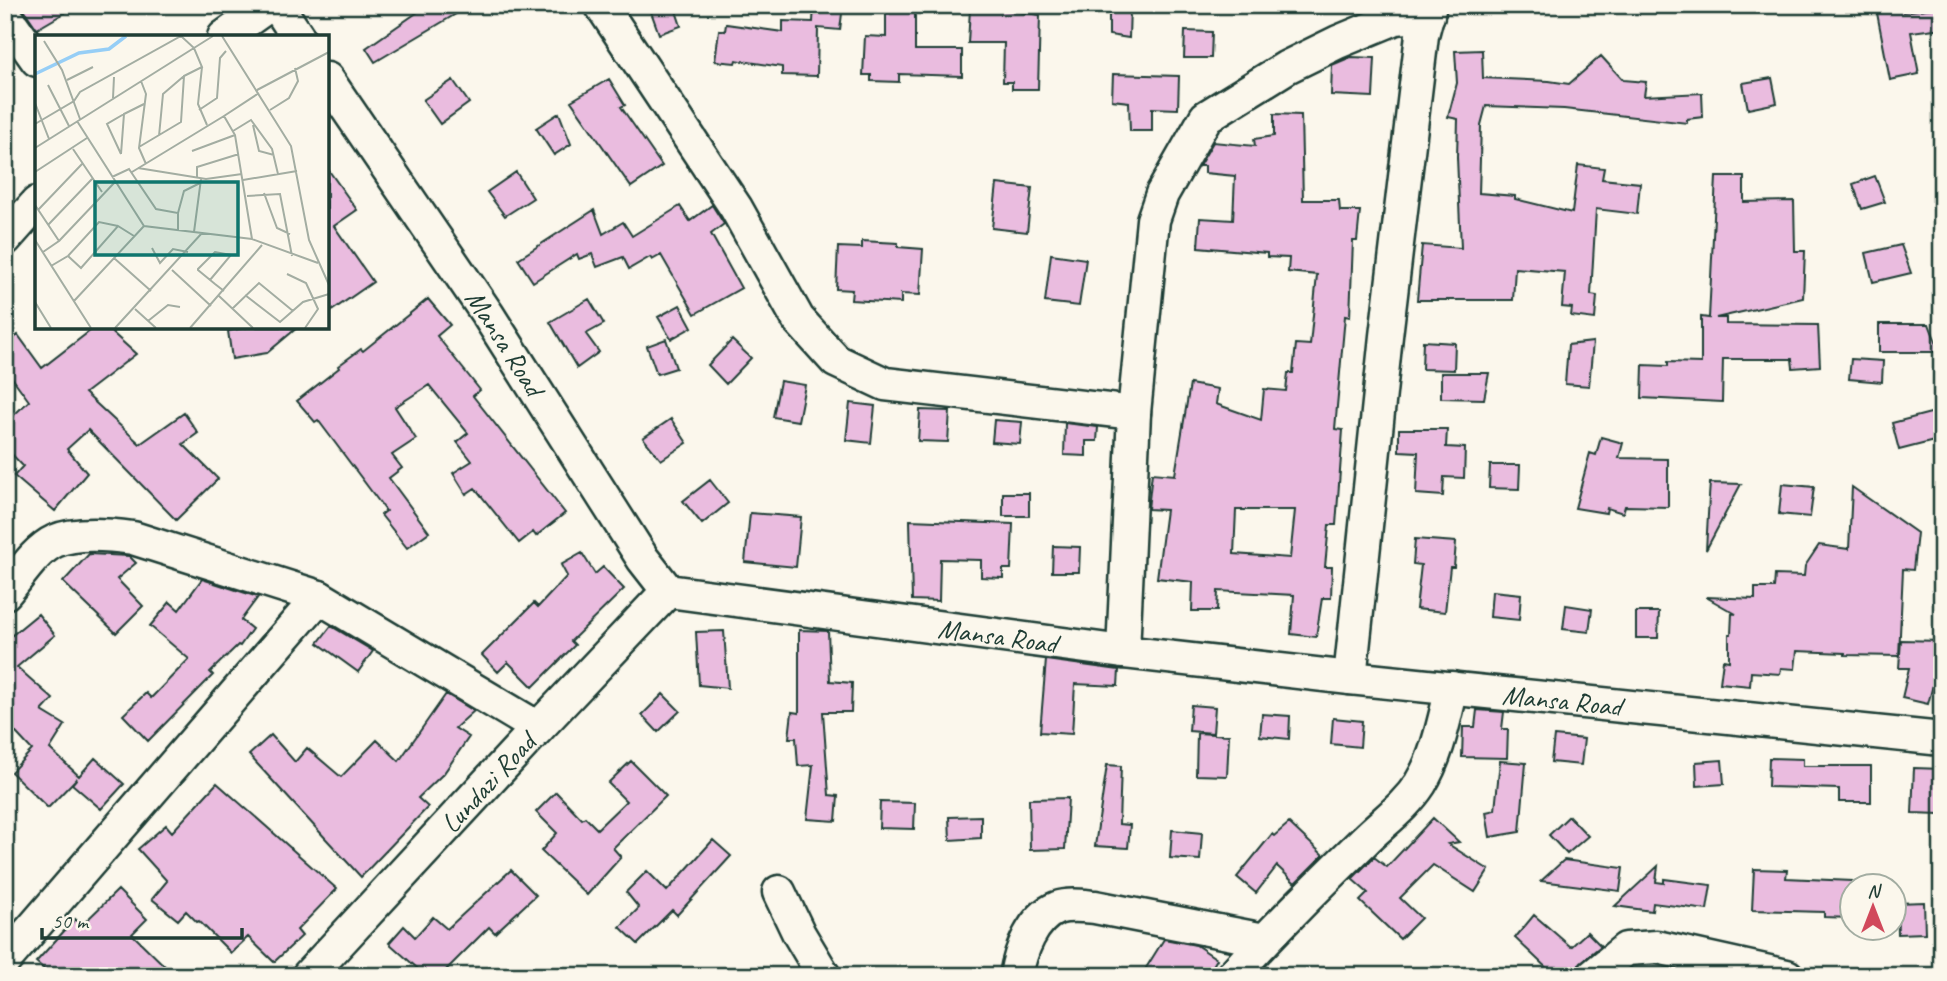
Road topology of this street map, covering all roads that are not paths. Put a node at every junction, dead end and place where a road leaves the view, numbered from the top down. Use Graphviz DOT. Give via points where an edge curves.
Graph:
graph roads {
  1 [pos="269,5"];
  2 [pos="276,5"];
  3 [pos="601,5"];
  4 [pos="1429,10"];
  5 [pos="5,15"];
  6 [pos="227,35"];
  7 [pos="297,35"];
  8 [pos="35,57"];
  9 [pos="329,82"];
  10 [pos="35,205"];
  11 [pos="5,239"];
  12 [pos="1135,414"];
  13 [pos="668,592"];
  14 [pos="5,593"];
  15 [pos="319,597"];
  16 [pos="1123,652"];
  17 [pos="1350,678"];
  18 [pos="1452,688"];
  19 [pos="538,728"];
  20 [pos="1942,739"];
  21 [pos="779,892"];
  22 [pos="1264,940"];
  23 [pos="5,960"];
  24 [pos="308,976"];
  25 [pos="824,976"];
  26 [pos="1016,976"];
  27 [pos="1233,976"];
  28 [pos="1593,976"];
  29 [pos="1787,976"];
  1 -- 6 [label="street"];
  2 -- 7 [label="street"];
  3 -- 12 [label="street" via="736,208 799,319 836,361 885,384"];
  4 -- 12 [label="street" via="1338,42 1206,117 1162,194 1153,220"];
  4 -- 17 [label="street" via="1389,308"];
  5 -- 8 [label="street"];
  9 -- 13 [label="street, Mansa Road"];
  10 -- 11 [label="street"];
  12 -- 16 [label="street"];
  13 -- 16 [label="street, Mansa Road"];
  13 -- 19 [label="street, Lundazi Road"];
  14 -- 15 [label="street" via="55,541 109,535 133,538"];
  15 -- 19 [label="street"];
  15 -- 23 [label="street"];
  16 -- 17 [label="street, Mansa Road"];
  17 -- 18 [label="street, Mansa Road"];
  18 -- 20 [label="street, Mansa Road"];
  18 -- 22 [label="street" via="1435,751 1408,801"];
  19 -- 24 [label="street, Lundazi Road"];
  21 -- 25 [label="street"];
  22 -- 26 [label="street" via="1095,907 1058,908 1041,918 1029,935"];
  22 -- 27 [label="street"];
  28 -- 29 [label="street" via="1626,949 1657,947"];
}
